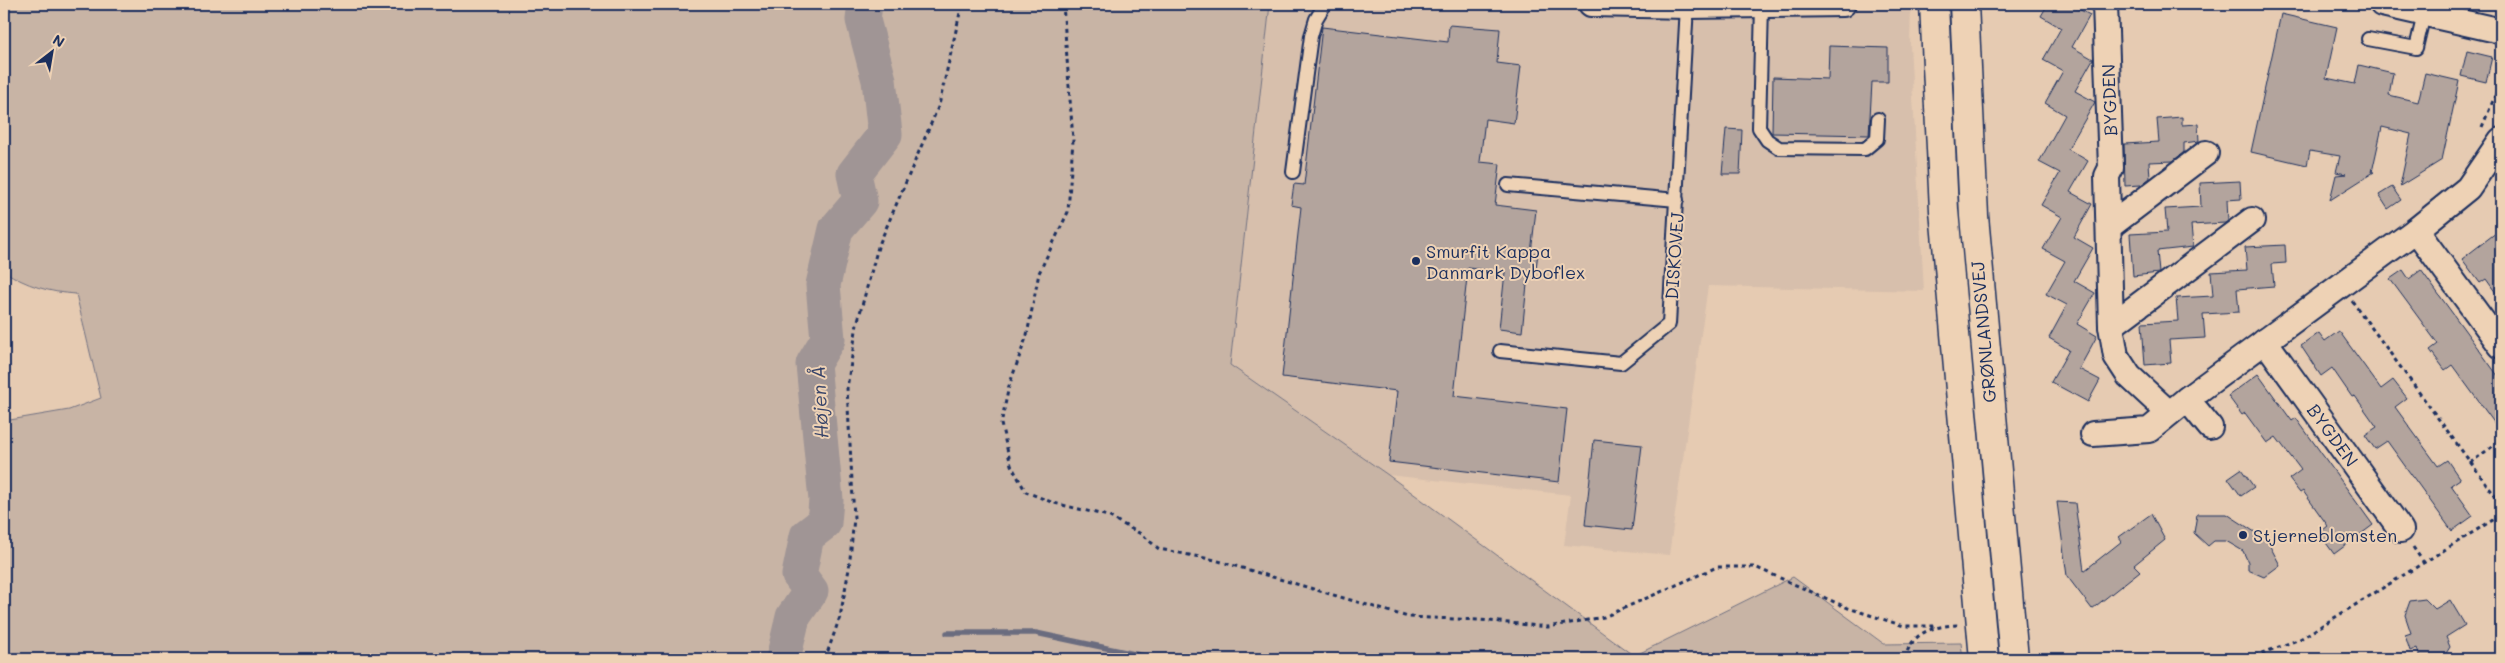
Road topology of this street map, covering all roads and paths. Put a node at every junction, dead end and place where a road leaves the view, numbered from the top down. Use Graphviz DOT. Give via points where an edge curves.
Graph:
graph roads {
  1 [pos="962,4"];
  2 [pos="1063,4"];
  3 [pos="1325,4"];
  4 [pos="1591,4"];
  5 [pos="1720,4"];
  6 [pos="1843,4"];
  7 [pos="1934,4"];
  8 [pos="1964,4"];
  9 [pos="2105,4"];
  10 [pos="2382,4"];
  11 [pos="1762,5"];
  12 [pos="1687,6"];
  13 [pos="2424,14"];
  14 [pos="2501,32"];
  15 [pos="2368,39"];
  16 [pos="2501,82"];
  17 [pos="1878,119"];
  18 [pos="2478,134"];
  19 [pos="2501,140"];
  20 [pos="2206,153"];
  21 [pos="1293,172"];
  22 [pos="1508,186"];
  23 [pos="1677,200"];
  24 [pos="2252,220"];
  25 [pos="2110,226"];
  26 [pos="2416,230"];
  27 [pos="2340,285"];
  28 [pos="2111,326"];
  29 [pos="2264,341"];
  30 [pos="2501,346"];
  31 [pos="1500,351"];
  32 [pos="2178,406"];
  33 [pos="2210,428"];
  34 [pos="2093,434"];
  35 [pos="2501,440"];
  36 [pos="2470,463"];
  37 [pos="2501,504"];
  38 [pos="2501,516"];
  39 [pos="2401,530"];
  40 [pos="1961,624"];
  41 [pos="1938,626"];
  42 [pos="2255,658"];
  43 [pos="825,659"];
  44 [pos="1905,659"];
  45 [pos="1984,659"];
  46 [pos="2014,659"];
  47 [pos="2248,659"];
  1 -- 43 [label="path" via="940,104 878,247 857,324 847,388 854,518 840,616"];
  2 -- 41 [label="path" via="1073,140 1068,212 1039,273 1027,335 1009,386 1001,424 1011,465 1026,492 1054,503 1108,516 1141,534 1159,549 1215,560 1408,617 1548,627 1604,617 1717,567 1755,566 1848,608 1904,626"];
  3 -- 21 [label="lane" via="1311,36"];
  4 -- 12 [label="street"];
  5 -- 11 [label="street"];
  5 -- 12 [label="street"];
  6 -- 11 [label="street"];
  7 -- 45 [label="street, GRØNLANDSVEJ" via="1944,210"];
  8 -- 46 [label="street, GRØNLANDSVEJ" via="1974,216"];
  9 -- 25 [label="street, BYGDEN"];
  10 -- 13 [label="street"];
  11 -- 17 [label="lane" via="1759,128 1767,140 1779,148 1865,149 1877,140"];
  12 -- 23 [label="lane, DISKOVEJ"];
  13 -- 14 [label="street"];
  13 -- 15 [label="lane" via="2416,48"];
  16 -- 18 [label="path" via="2488,118"];
  19 -- 26 [label="street" via="2468,188"];
  20 -- 25 [label="street"];
  22 -- 23 [label="lane"];
  23 -- 31 [label="lane, DISKOVEJ" via="1669,324 1621,363"];
  24 -- 28 [label="street"];
  25 -- 28 [label="street, BYGDEN"];
  26 -- 27 [label="street"];
  26 -- 30 [label="street"];
  27 -- 29 [label="street"];
  27 -- 36 [label="path"];
  28 -- 32 [label="street, BYGDEN" via="2116,356 2129,376"];
  29 -- 32 [label="street"];
  29 -- 39 [label="street, BYGDEN"];
  32 -- 33 [label="street, BYGDEN"];
  32 -- 34 [label="street" via="2149,430"];
  35 -- 36 [label="path"];
  36 -- 37 [label="path"];
  38 -- 42 [label="path" via="2300,639"];
  40 -- 41 [label="path"];
  41 -- 44 [label="path" via="1920,634 1907,648"];
  42 -- 47 [label="path"];
}
